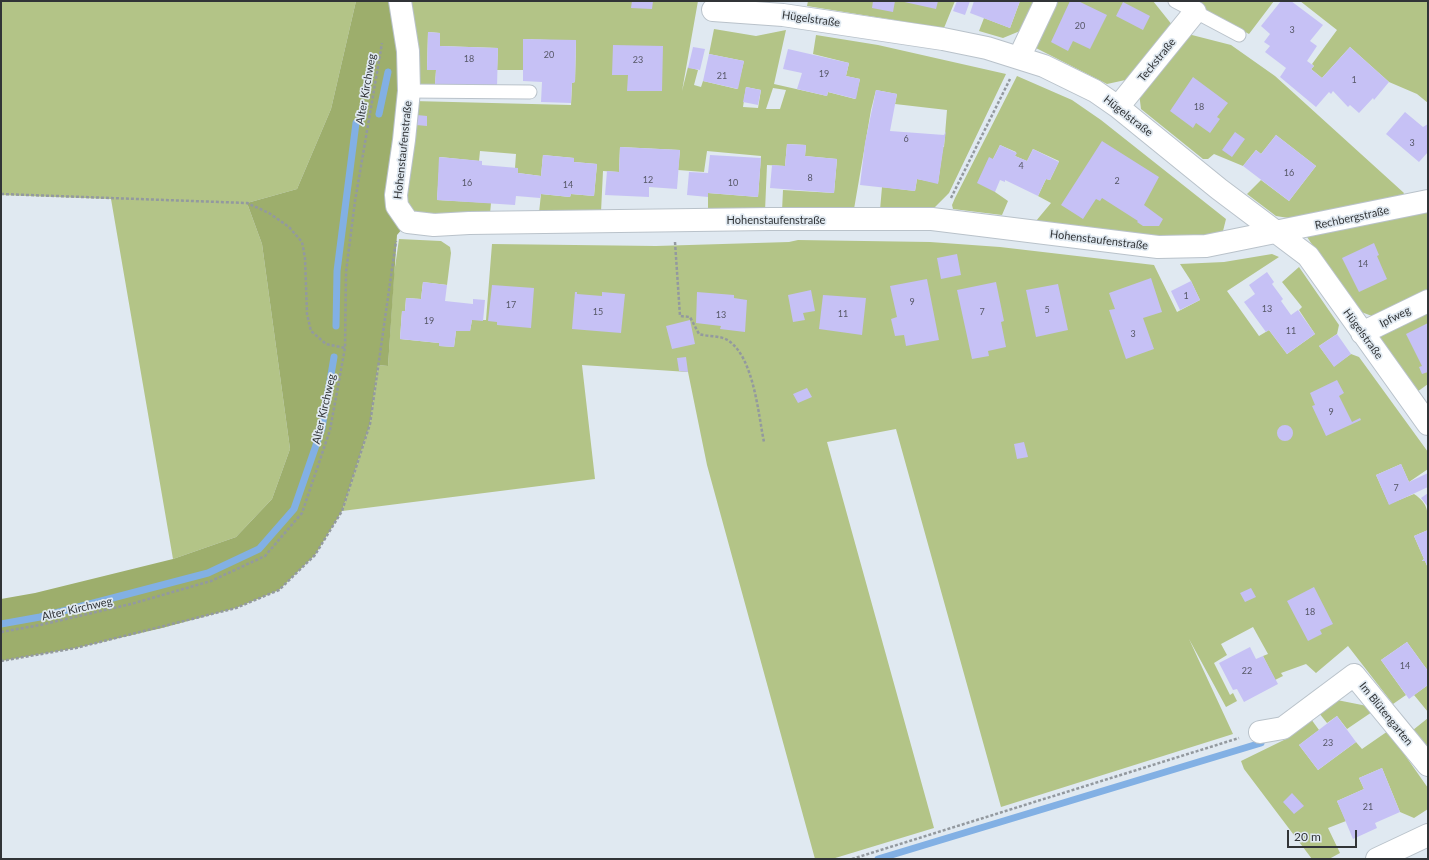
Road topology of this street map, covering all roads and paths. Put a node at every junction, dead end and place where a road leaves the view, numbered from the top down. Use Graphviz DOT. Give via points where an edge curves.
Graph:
graph roads {
  1 [pos="400,1"];
  2 [pos="1046,1"];
  3 [pos="1175,1"];
  4 [pos="713,10"];
  5 [pos="1195,12"];
  6 [pos="1240,35"];
  7 [pos="383,39"];
  8 [pos="1019,58"];
  9 [pos="409,91"];
  10 [pos="530,92"];
  11 [pos="1118,108"];
  12 [pos="1,194"];
  13 [pos="1428,201"];
  14 [pos="941,221"];
  15 [pos="408,222"];
  16 [pos="1276,234"];
  17 [pos="674,242"];
  18 [pos="1428,301"];
  19 [pos="1362,334"];
  20 [pos="345,348"];
  21 [pos="1428,424"];
  22 [pos="764,442"];
  23 [pos="1,632"];
  24 [pos="1,661"];
  25 [pos="1260,732"];
  26 [pos="1428,765"];
  27 [pos="1428,835"];
  28 [pos="852,859"];
  29 [pos="1377,859"];
  1 -- 9 [label="street, Hohenstaufenstraße" via="408,51"];
  2 -- 8 [label="street"];
  3 -- 5 [label="lane"];
  4 -- 8 [label="street, Hügelstraße" via="783,15 943,39 988,48"];
  5 -- 6 [label="lane"];
  5 -- 11 [label="street, Teckstraße"];
  7 -- 20 [label="path, Alter Kirchweg" via="355,201 346,272"];
  8 -- 11 [label="street, Hügelstraße" via="1070,77"];
  8 -- 14 [label="path"];
  9 -- 10 [label="lane, Hohenstaufenstraße"];
  9 -- 15 [label="street, Hohenstaufenstraße" via="396,195 397,206"];
  11 -- 16 [label="street, Hügelstraße"];
  12 -- 20 [label="path" via="247,203 269,213 289,227 302,242 307,314 311,331 326,344"];
  13 -- 16 [label="street, Rechbergstraße"];
  14 -- 15 [label="street, Hohenstaufenstraße" via="770,219 434,225"];
  14 -- 16 [label="street, Hohenstaufenstraße" via="1158,247 1206,246"];
  15 -- 24 [label="path" via="397,235 370,424 342,511 315,554 279,590 236,608 76,648"];
  16 -- 19 [label="street, Hügelstraße" via="1308,256"];
  17 -- 22 [label="path" via="680,316 690,317 699,334 728,340 738,350 749,369"];
  18 -- 19 [label="street, Ipfweg"];
  19 -- 21 [label="street, Hügelstraße"];
  20 -- 23 [label="path, Alter Kirchweg" via="330,430 302,513 265,556 211,581 131,604 40,626"];
  25 -- 26 [label="street, Im Blütengarten" via="1283,728 1354,675"];
  25 -- 28 [label="path"];
  27 -- 29 [label="street"];
}
